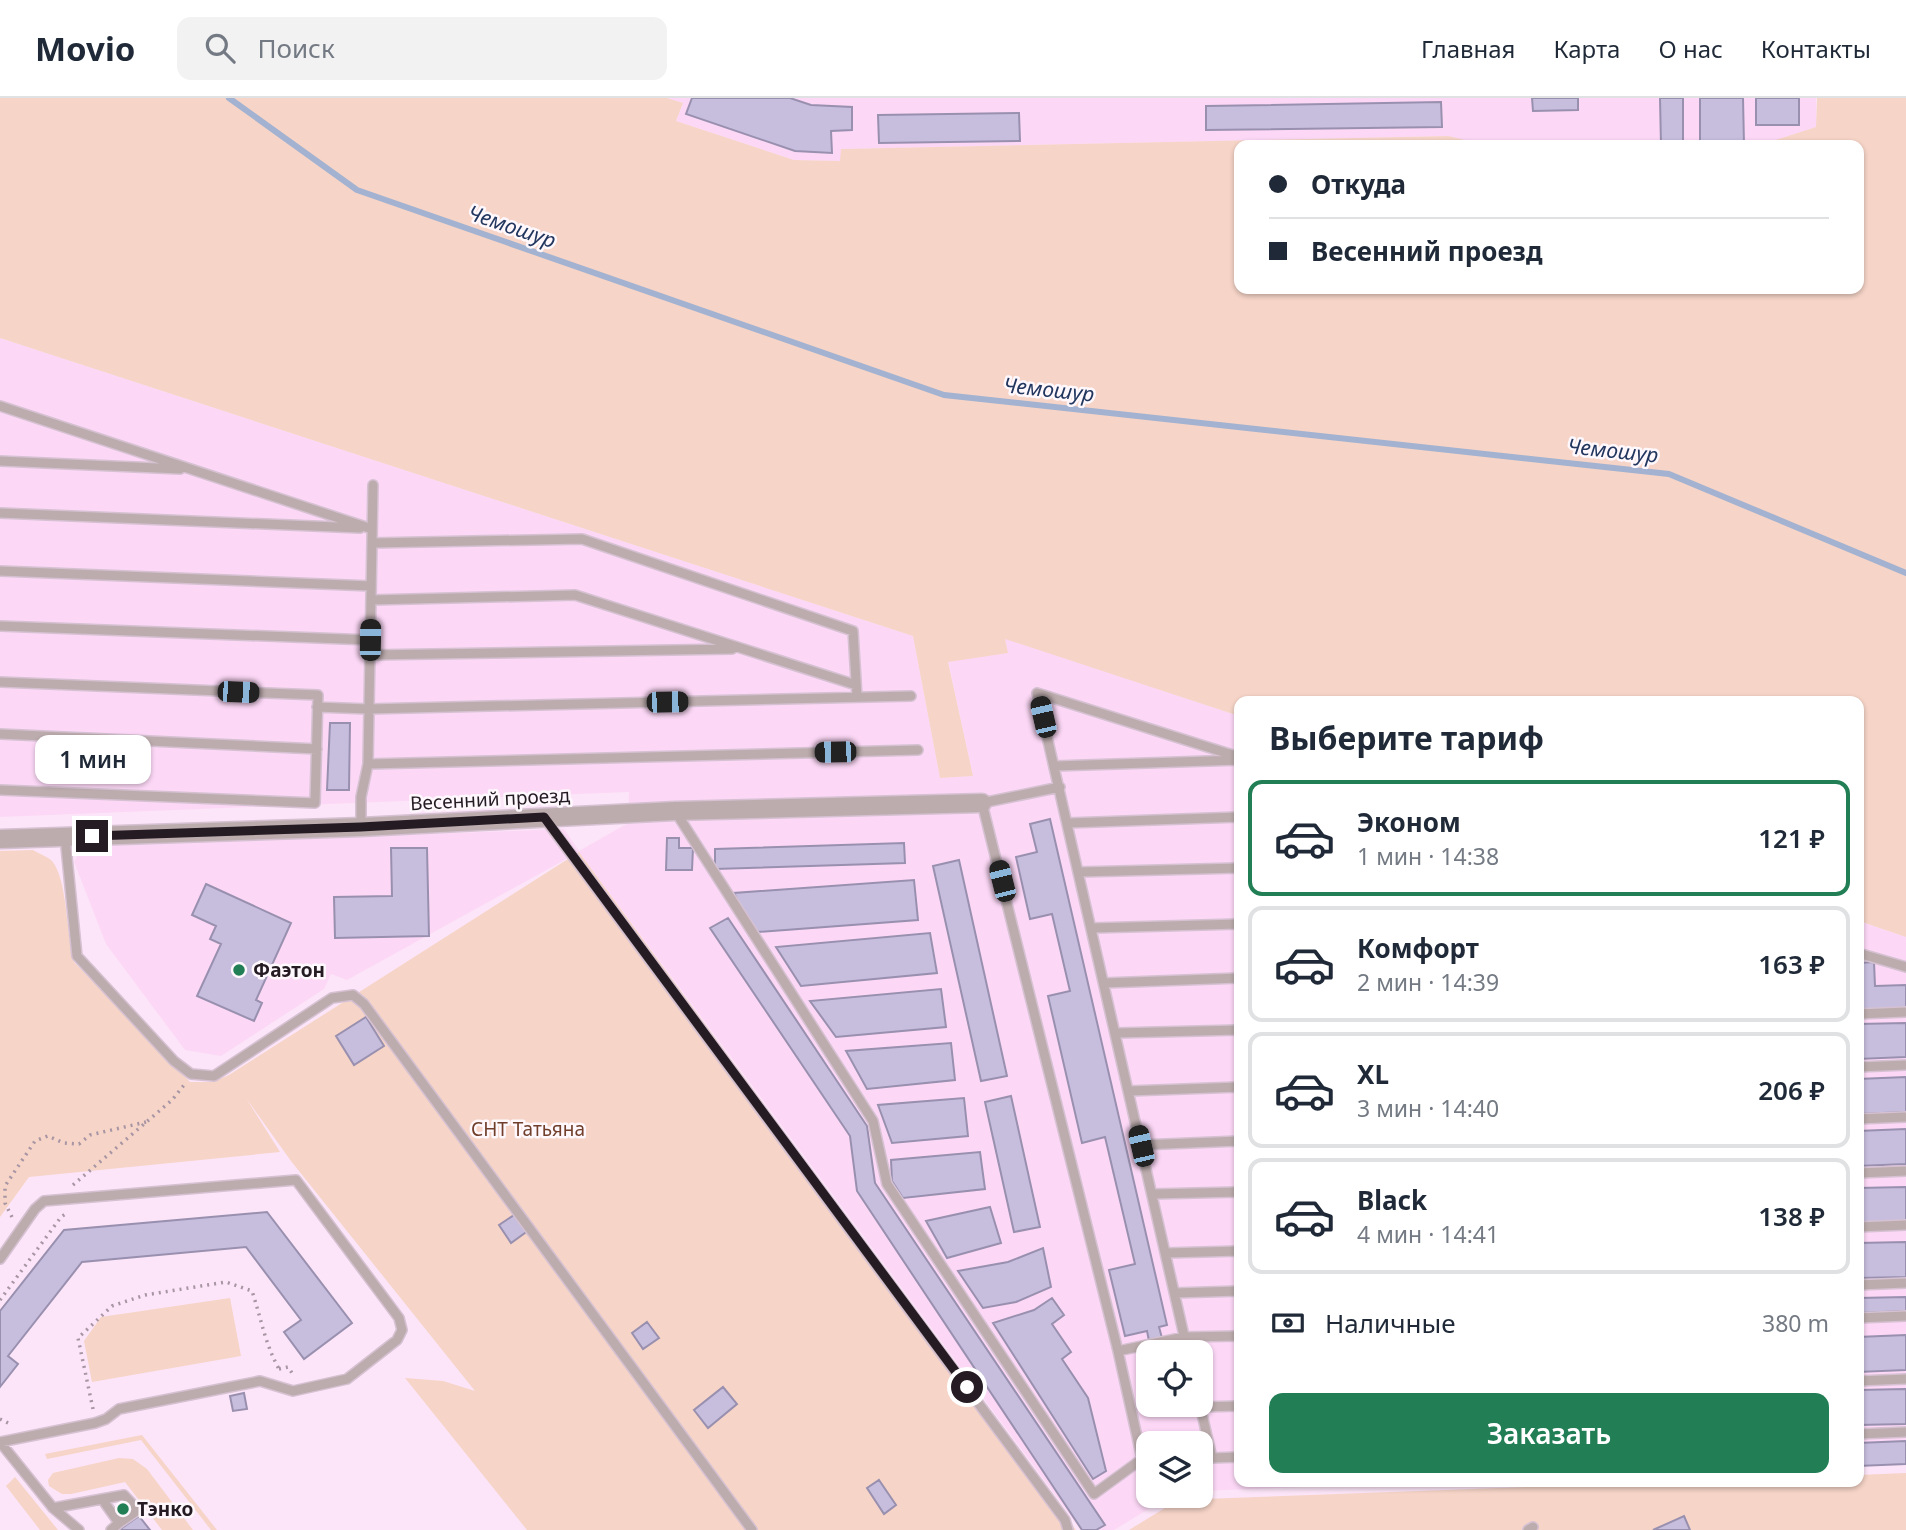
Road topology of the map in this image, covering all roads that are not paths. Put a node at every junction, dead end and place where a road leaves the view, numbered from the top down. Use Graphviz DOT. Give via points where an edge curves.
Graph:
graph roads {
  1 [pos="0,406"];
  2 [pos="0,461"];
  3 [pos="191,469"];
  4 [pos="373,485"];
  5 [pos="0,513"];
  6 [pos="372,528"];
  7 [pos="372,543"];
  8 [pos="0,571"];
  9 [pos="371,586"];
  10 [pos="371,600"];
  11 [pos="0,626"];
  12 [pos="370,640"];
  13 [pos="742,649"];
  14 [pos="370,655"];
  15 [pos="0,682"];
  16 [pos="856,685"];
  17 [pos="911,696"];
  18 [pos="857,697"];
  19 [pos="317,707"];
  20 [pos="368,709"];
  21 [pos="0,734"];
  22 [pos="317,749"];
  23 [pos="918,750"];
  24 [pos="1234,757"];
  25 [pos="1234,759"];
  26 [pos="368,764"];
  27 [pos="1055,766"];
  28 [pos="1060,787"];
  29 [pos="0,790"];
  30 [pos="982,803"];
  31 [pos="675,811"];
  32 [pos="544,817"];
  33 [pos="1234,817"];
  34 [pos="1068,823"];
  35 [pos="361,827"];
  36 [pos="65,837"];
  37 [pos="0,839"];
  38 [pos="1234,868"];
  39 [pos="1079,872"];
  40 [pos="1234,924"];
  41 [pos="1092,928"];
  42 [pos="1864,956"];
  43 [pos="1906,967"];
  44 [pos="1234,978"];
  45 [pos="1104,983"];
  46 [pos="1906,1012"];
  47 [pos="1864,1014"];
  48 [pos="1234,1030"];
  49 [pos="1116,1032"];
  50 [pos="1906,1065"];
  51 [pos="1864,1067"];
  52 [pos="1234,1087"];
  53 [pos="1129,1091"];
  54 [pos="1906,1117"];
  55 [pos="1864,1119"];
  56 [pos="1234,1141"];
  57 [pos="1141,1146"];
  58 [pos="1906,1171"];
  59 [pos="1864,1173"];
  60 [pos="1234,1192"];
  61 [pos="1152,1194"];
  62 [pos="1906,1226"];
  63 [pos="1864,1227"];
  64 [pos="1234,1251"];
  65 [pos="1166,1253"];
  66 [pos="0,1259"];
  67 [pos="1906,1283"];
  68 [pos="1864,1285"];
  69 [pos="1234,1291"];
  70 [pos="1175,1293"];
  71 [pos="1906,1316"];
  72 [pos="1864,1318"];
  73 [pos="1234,1336"];
  74 [pos="1184,1337"];
  75 [pos="1185,1340"];
  76 [pos="1118,1352"];
  77 [pos="1906,1379"];
  78 [pos="1864,1381"];
  79 [pos="1213,1406"];
  80 [pos="1234,1406"];
  81 [pos="1203,1417"];
  82 [pos="1906,1432"];
  83 [pos="1864,1434"];
  84 [pos="1234,1457"];
  85 [pos="102,1499"];
  86 [pos="53,1508"];
  87 [pos="119,1523"];
  88 [pos="79,1530"];
  89 [pos="111,1530"];
  90 [pos="751,1530"];
  91 [pos="1068,1530"];
  1 -- 3 [label="lane"];
  2 -- 3 [label="lane"];
  3 -- 6 [label="lane"];
  4 -- 6 [label="lane"];
  5 -- 6 [label="lane"];
  6 -- 7 [label="lane"];
  7 -- 9 [label="lane"];
  7 -- 16 [label="lane" via="582,539 853,631"];
  8 -- 9 [label="lane"];
  9 -- 10 [label="lane"];
  10 -- 12 [label="lane"];
  10 -- 13 [label="lane" via="575,595"];
  11 -- 12 [label="lane"];
  12 -- 14 [label="lane"];
  13 -- 14 [label="lane"];
  13 -- 16 [label="lane"];
  14 -- 20 [label="lane"];
  15 -- 19 [label="lane" via="318,695"];
  16 -- 18 [label="lane"];
  17 -- 18 [label="lane"];
  18 -- 20 [label="lane"];
  19 -- 20 [label="lane"];
  19 -- 22 [label="lane"];
  20 -- 26 [label="lane"];
  21 -- 22 [label="lane"];
  22 -- 29 [label="lane" via="315,803"];
  23 -- 26 [label="lane"];
  24 -- 27 [label="lane" via="1037,693"];
  25 -- 27 [label="lane"];
  26 -- 35 [label="lane"];
  27 -- 28 [label="lane"];
  28 -- 30 [label="lane"];
  28 -- 34 [label="lane"];
  30 -- 31 [label="street, Весенний проезд"];
  30 -- 76 [label="lane"];
  31 -- 32 [label="street, Весенний проезд"];
  31 -- 76 [label="lane" via="873,1121 887,1184 1094,1494 1142,1459"];
  32 -- 35 [label="street, Весенний проезд"];
  32 -- 91 [label="lane" via="1065,1520"];
  33 -- 34 [label="lane"];
  34 -- 39 [label="lane"];
  35 -- 36 [label="street, Весенний проезд"];
  36 -- 37 [label="street, Весенний проезд"];
  36 -- 90 [label="lane" via="77,956 191,1074 214,1076 331,999 353,995 364,1004"];
  38 -- 39 [label="lane"];
  39 -- 41 [label="lane"];
  40 -- 41 [label="lane"];
  41 -- 45 [label="lane"];
  42 -- 43 [label="lane"];
  44 -- 45 [label="lane"];
  45 -- 49 [label="lane"];
  46 -- 47 [label="lane"];
  48 -- 49 [label="lane"];
  49 -- 53 [label="lane"];
  50 -- 51 [label="lane"];
  52 -- 53 [label="lane"];
  53 -- 57 [label="lane"];
  54 -- 55 [label="lane"];
  56 -- 57 [label="lane"];
  57 -- 61 [label="lane"];
  58 -- 59 [label="lane"];
  60 -- 61 [label="lane"];
  61 -- 65 [label="lane"];
  62 -- 63 [label="lane"];
  64 -- 65 [label="lane"];
  65 -- 70 [label="lane"];
  66 -- 86 [label="lane" via="44,1201 296,1180 400,1318 402,1330 397,1340 347,1379 296,1387 260,1381 119,1409 95,1423 0,1442"];
  67 -- 68 [label="lane"];
  69 -- 70 [label="lane"];
  70 -- 74 [label="lane"];
  71 -- 72 [label="lane"];
  73 -- 74 [label="lane"];
  74 -- 75 [label="lane"];
  74 -- 76 [label="lane"];
  77 -- 78 [label="lane"];
  79 -- 80 [label="lane"];
  81 -- 84 [label="lane" via="1212,1458"];
  82 -- 83 [label="lane"];
  85 -- 86 [label="lane"];
  85 -- 87 [label="lane"];
  85 -- 87 [label="lane" via="124,1495 138,1510"];
  86 -- 88 [label="lane"];
  87 -- 89 [label="lane"];
}
